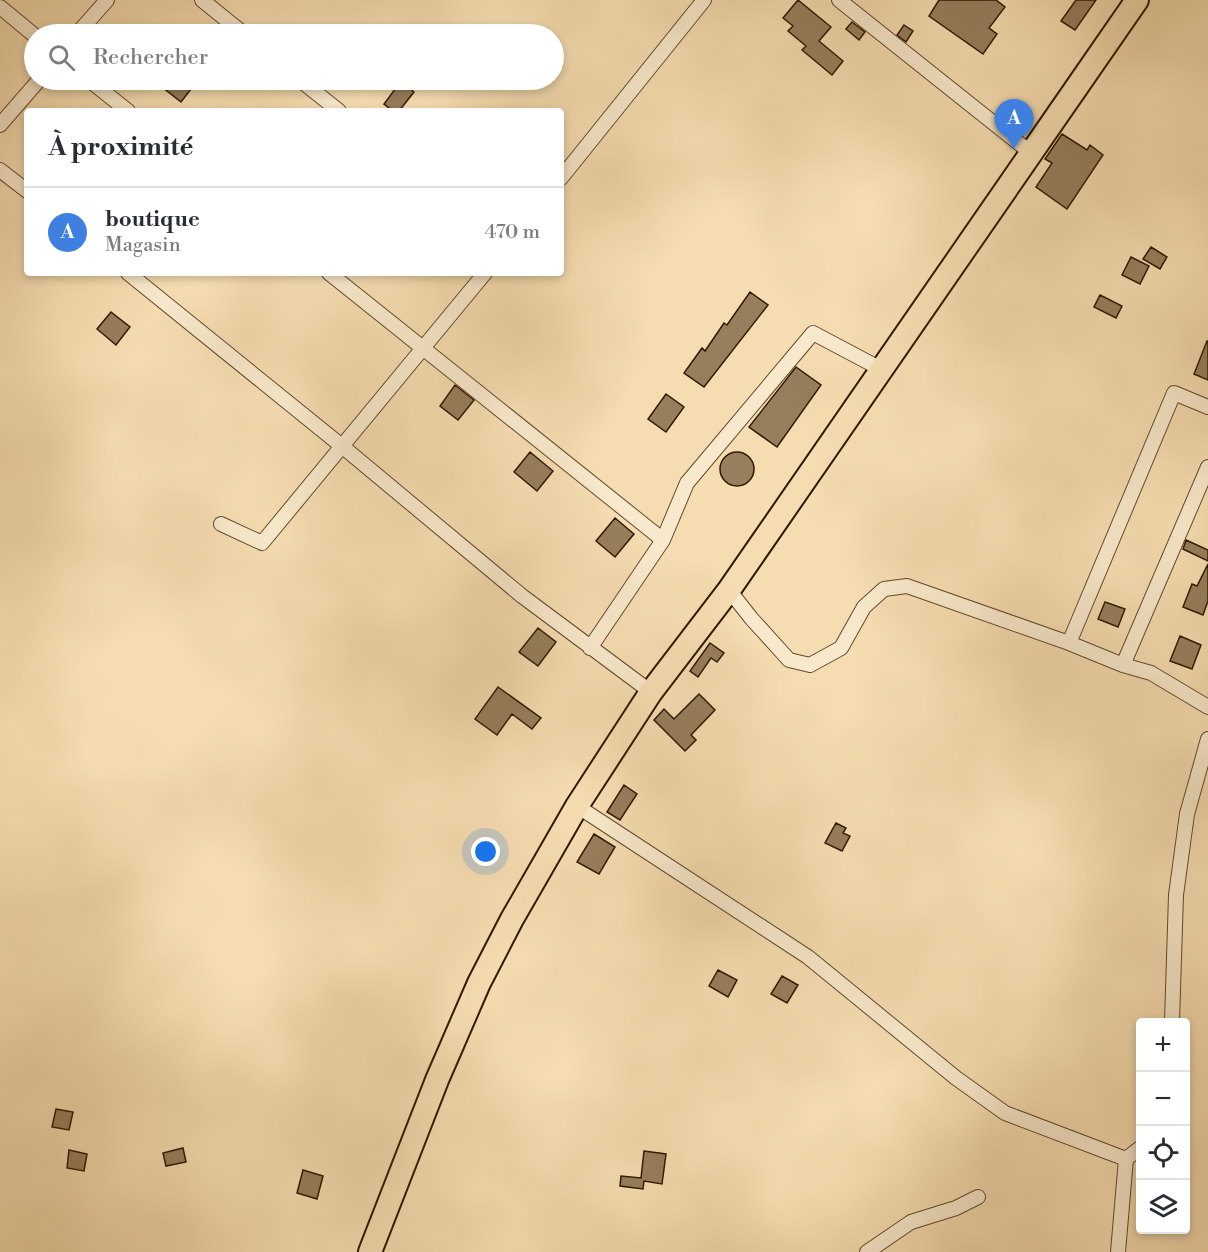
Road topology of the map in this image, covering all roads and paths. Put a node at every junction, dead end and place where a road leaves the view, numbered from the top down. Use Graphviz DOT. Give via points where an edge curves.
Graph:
graph roads {
  1 [pos="107,0"];
  2 [pos="202,0"];
  3 [pos="704,0"];
  4 [pos="839,0"];
  5 [pos="1137,0"];
  6 [pos="0,6"];
  7 [pos="86,24"];
  8 [pos="232,24"];
  9 [pos="24,26"];
  10 [pos="30,90"];
  11 [pos="102,90"];
  12 [pos="313,90"];
  13 [pos="124,108"];
  14 [pos="335,108"];
  15 [pos="0,125"];
  16 [pos="1030,152"];
  17 [pos="0,170"];
  18 [pos="564,174"];
  19 [pos="24,189"];
  20 [pos="132,276"];
  21 [pos="333,276"];
  22 [pos="483,276"];
  23 [pos="423,349"];
  24 [pos="880,369"];
  25 [pos="1208,407"];
  26 [pos="343,447"];
  27 [pos="1208,466"];
  28 [pos="221,524"];
  29 [pos="663,540"];
  30 [pos="729,590"];
  31 [pos="1069,643"];
  32 [pos="590,648"];
  33 [pos="1123,665"];
  34 [pos="651,692"];
  35 [pos="1208,707"];
  36 [pos="1208,739"];
  37 [pos="577,806"];
  38 [pos="1172,1018"];
  39 [pos="1136,1151"];
  40 [pos="1126,1159"];
  41 [pos="978,1197"];
  42 [pos="370,1252"];
  43 [pos="867,1252"];
  44 [pos="1118,1252"];
  1 -- 7 [label="street"];
  2 -- 8 [label="street"];
  3 -- 18 [label="street"];
  4 -- 16 [label="street"];
  5 -- 16 [label="highway"];
  6 -- 9 [label="street"];
  10 -- 15 [label="street"];
  11 -- 13 [label="street"];
  12 -- 14 [label="street"];
  16 -- 24 [label="highway"];
  17 -- 19 [label="street"];
  20 -- 26 [label="street"];
  21 -- 23 [label="street"];
  22 -- 23 [label="street"];
  23 -- 26 [label="street"];
  23 -- 29 [label="street"];
  24 -- 29 [label="street" via="813,333 687,483"];
  24 -- 30 [label="highway"];
  25 -- 31 [label="street" via="1174,393"];
  26 -- 28 [label="street" via="262,543"];
  26 -- 32 [label="street"];
  27 -- 33 [label="street"];
  29 -- 32 [label="street"];
  30 -- 31 [label="street" via="789,660 810,665 841,648 864,607 884,589 908,586"];
  30 -- 34 [label="highway"];
  31 -- 33 [label="street"];
  32 -- 34 [label="street"];
  33 -- 35 [label="street" via="1151,674"];
  34 -- 37 [label="highway"];
  36 -- 38 [label="street" via="1187,814 1176,895"];
  37 -- 40 [label="street" via="808,957 1005,1113"];
  37 -- 42 [label="highway" via="479,983"];
  39 -- 40 [label="street"];
  40 -- 44 [label="street"];
  41 -- 43 [label="street" via="911,1222"];
}
